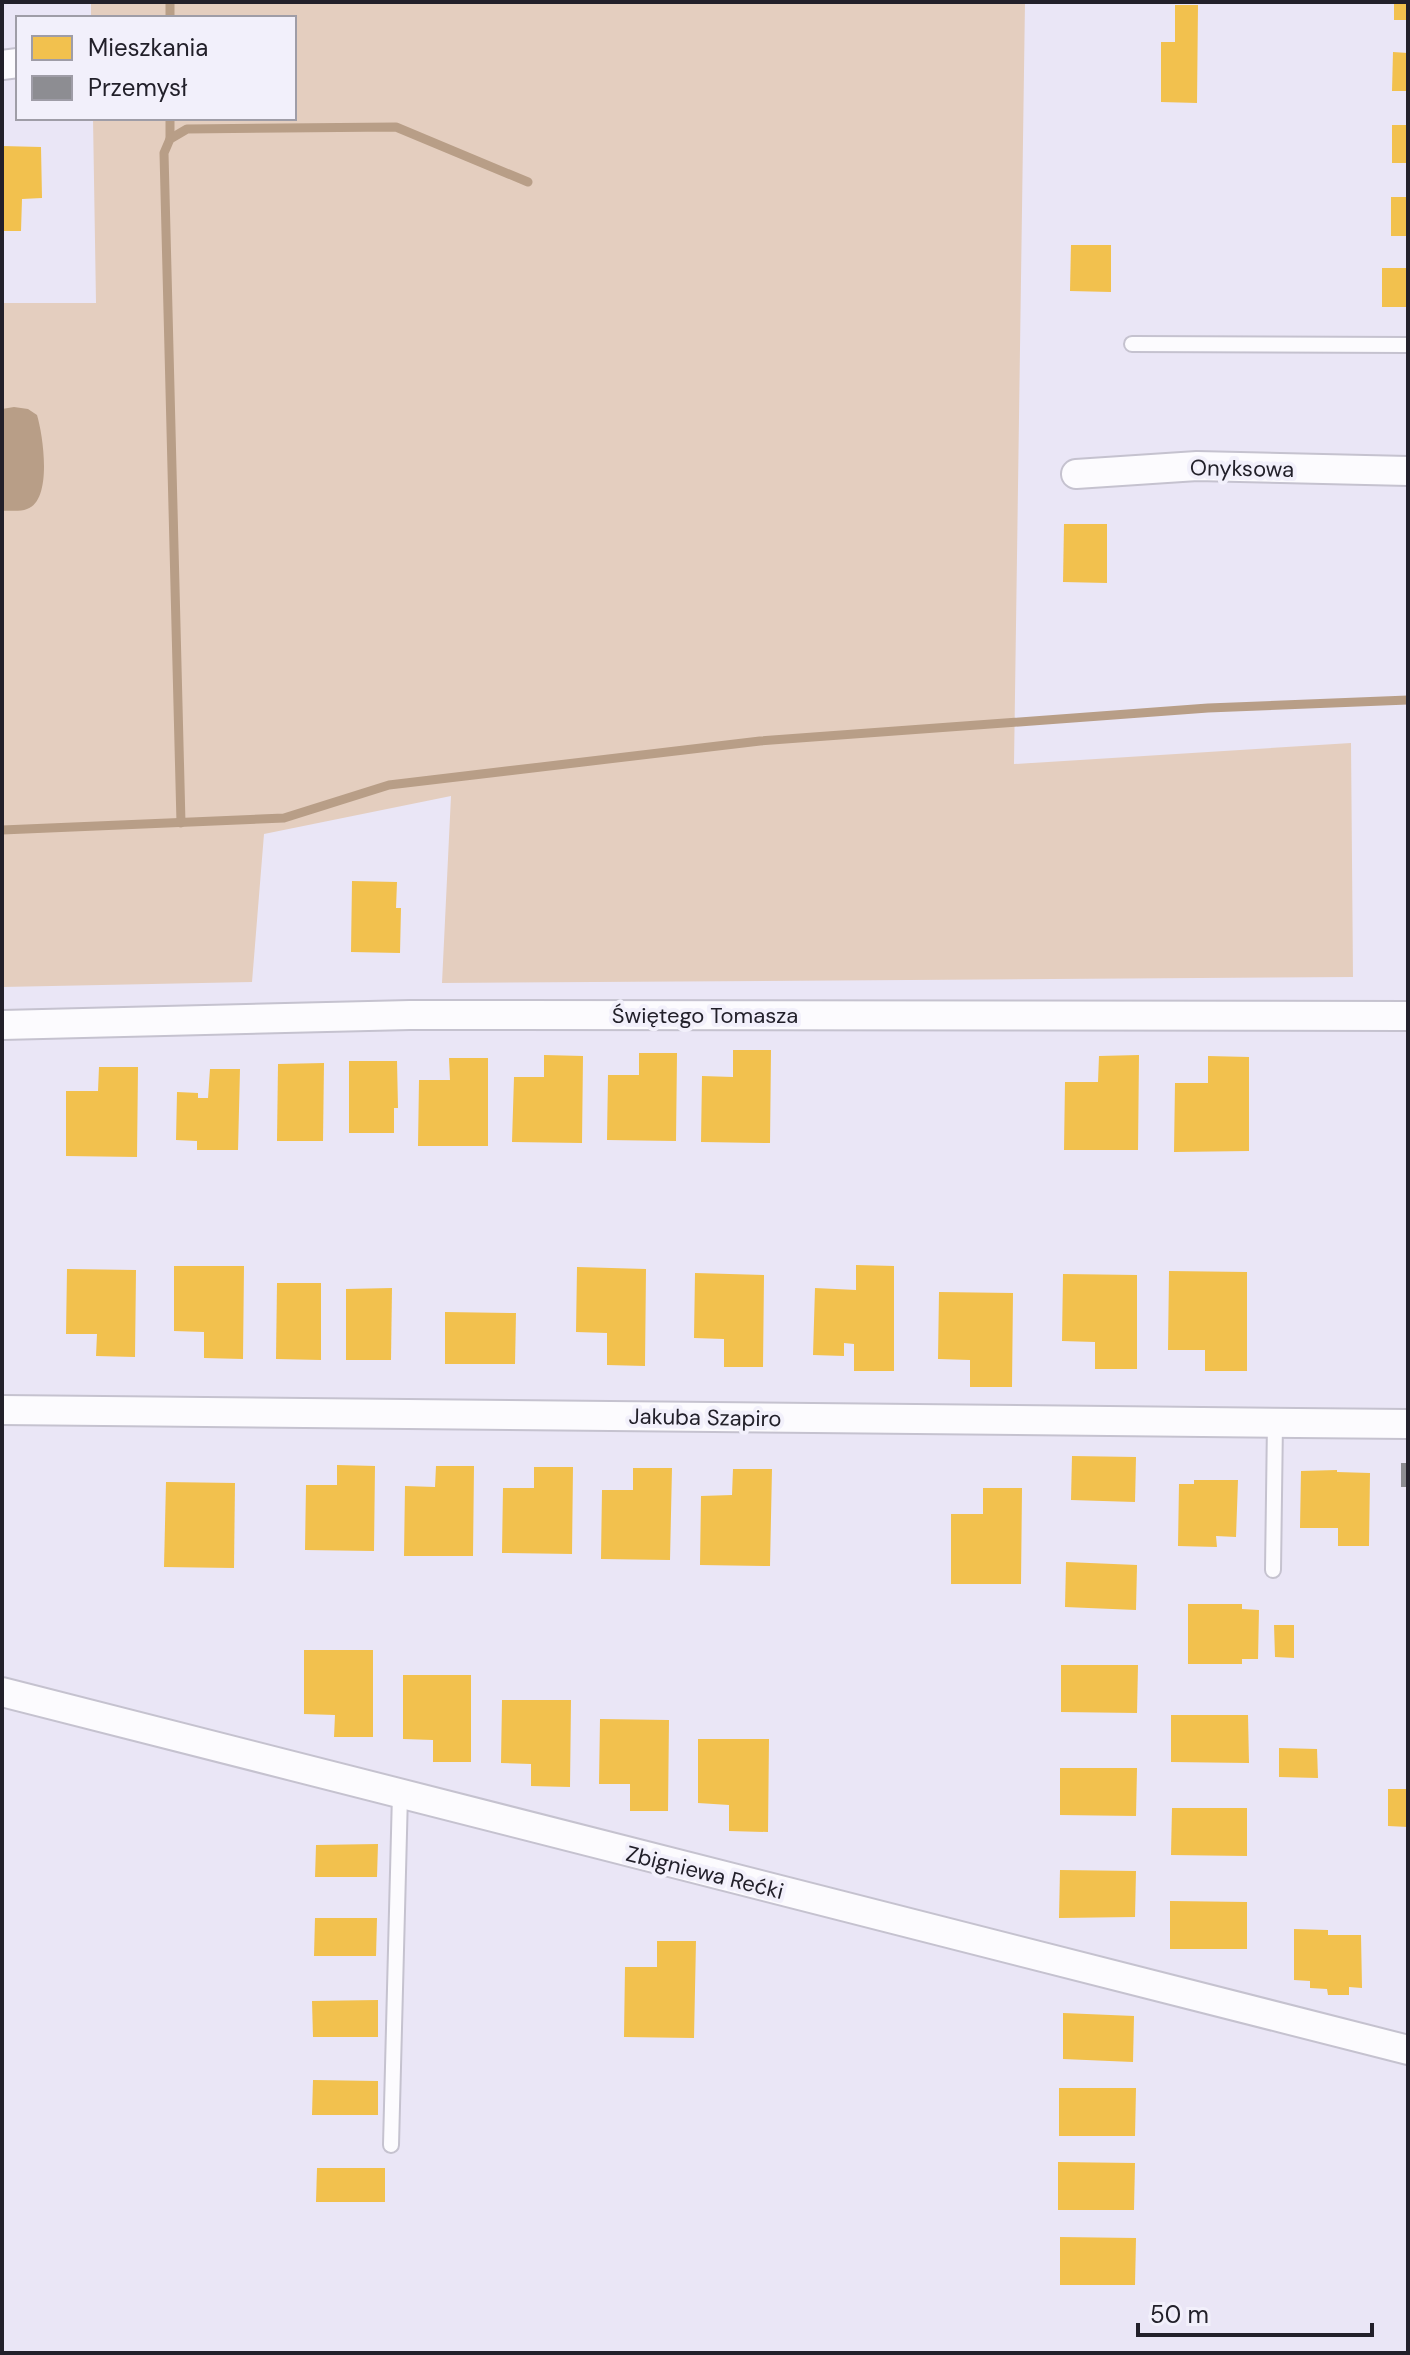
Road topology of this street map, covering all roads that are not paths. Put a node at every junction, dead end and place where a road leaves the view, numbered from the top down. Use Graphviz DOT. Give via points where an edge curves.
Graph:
graph roads {
  1 [pos="1132,344"];
  2 [pos="1408,345"];
  3 [pos="1408,471"];
  4 [pos="1076,474"];
  5 [pos="1408,1016"];
  6 [pos="2,1025"];
  7 [pos="2,1410"];
  8 [pos="1275,1422"];
  9 [pos="1408,1424"];
  10 [pos="1273,1570"];
  11 [pos="2,1692"];
  12 [pos="400,1794"];
  13 [pos="1408,2050"];
  14 [pos="391,2145"];
  1 -- 2 [label="lane"];
  3 -- 4 [label="street, Onyksowa" via="1197,466"];
  5 -- 6 [label="street, Świętego Tomasza" via="410,1015"];
  7 -- 8 [label="street, Jakuba Szapiro"];
  8 -- 9 [label="street, Jakuba Szapiro"];
  8 -- 10 [label="lane"];
  11 -- 12 [label="street, Zbigniewa Rećki"];
  12 -- 13 [label="street, Zbigniewa Rećki"];
  12 -- 14 [label="lane"];
}
